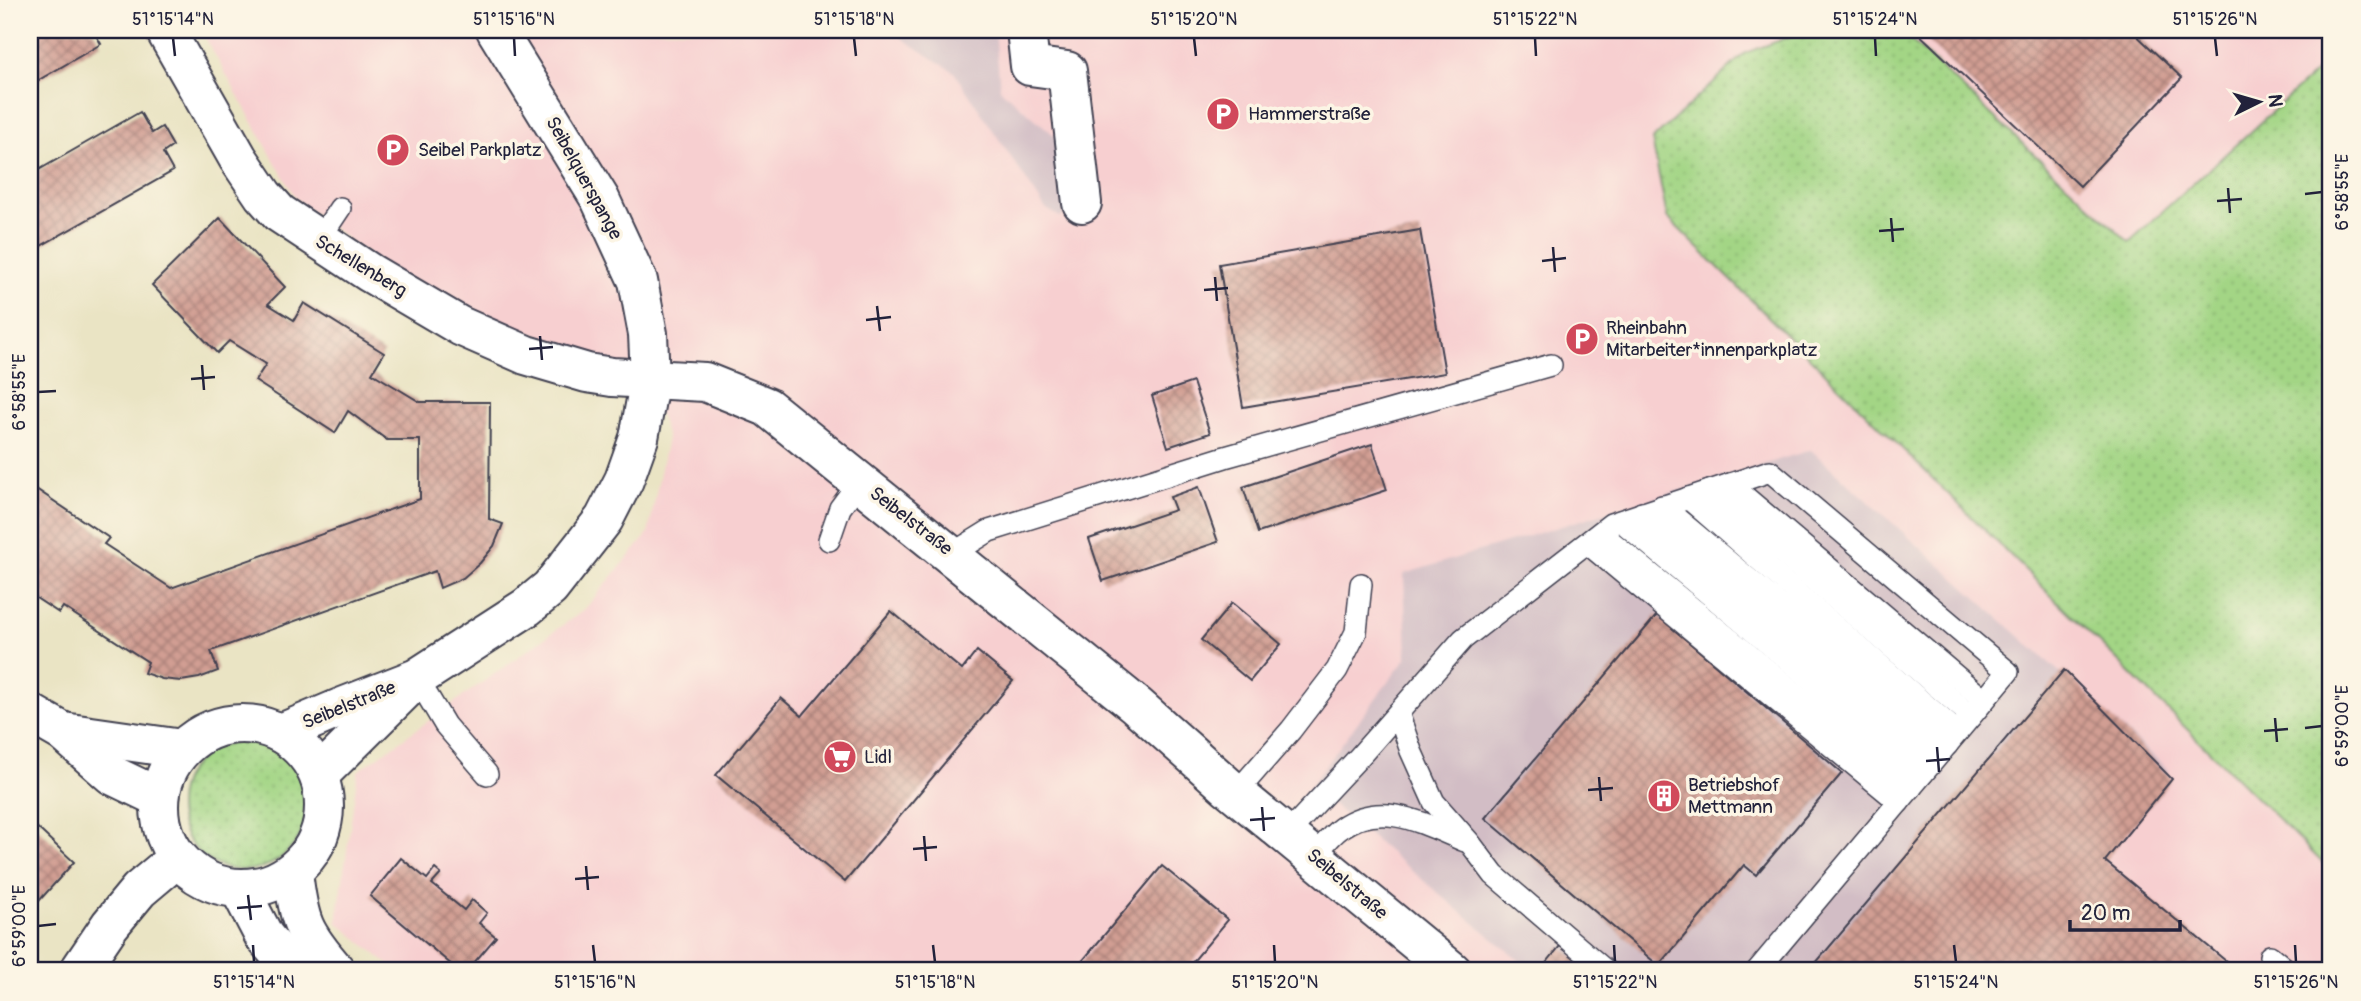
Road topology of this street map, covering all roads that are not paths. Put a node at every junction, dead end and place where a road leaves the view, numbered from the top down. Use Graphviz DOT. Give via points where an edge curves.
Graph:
graph roads {
  1 [pos="165,30"];
  2 [pos="496,30"];
  3 [pos="1026,30"];
  4 [pos="1082,202"];
  5 [pos="340,208"];
  6 [pos="318,241"];
  7 [pos="1551,365"];
  8 [pos="650,378"];
  9 [pos="860,481"];
  10 [pos="1730,484"];
  11 [pos="1710,491"];
  12 [pos="1688,498"];
  13 [pos="1662,506"];
  14 [pos="1642,513"];
  15 [pos="1621,521"];
  16 [pos="1595,538"];
  17 [pos="829,540"];
  18 [pos="952,554"];
  19 [pos="1361,584"];
  20 [pos="417,678"];
  21 [pos="1978,708"];
  22 [pos="30,713"];
  23 [pos="1398,713"];
  24 [pos="63,732"];
  25 [pos="282,733"];
  26 [pos="182,749"];
  27 [pos="1929,766"];
  28 [pos="486,774"];
  29 [pos="319,775"];
  30 [pos="1236,793"];
  31 [pos="160,798"];
  32 [pos="1470,843"];
  33 [pos="1300,845"];
  34 [pos="177,858"];
  35 [pos="293,872"];
  36 [pos="239,888"];
  37 [pos="2270,956"];
  38 [pos="79,971"];
  39 [pos="293,971"];
  40 [pos="336,971"];
  41 [pos="1452,971"];
  42 [pos="1606,971"];
  43 [pos="1757,971"];
  44 [pos="2288,971"];
  1 -- 6 [label="street, Schellenberg" via="262,195"];
  2 -- 8 [label="street, Seibelquerspange" via="610,218 638,281"];
  3 -- 4 [label="street" via="1030,66 1067,71"];
  5 -- 6 [label="lane"];
  6 -- 8 [label="street, Schellenberg" via="460,326 526,355 587,373"];
  7 -- 18 [label="lane" via="1224,457 989,531"];
  8 -- 9 [label="street, Seibelstraße" via="705,382 767,407"];
  8 -- 20 [label="street, Seibelstraße" via="639,438 624,480 604,519 573,561 527,607"];
  9 -- 17 [label="lane" via="840,508"];
  9 -- 18 [label="street, Seibelstraße"];
  10 -- 11 [label="lane"];
  10 -- 21 [label="lane"];
  10 -- 21 [label="lane" via="1770,471 2008,672"];
  11 -- 12 [label="lane"];
  11 -- 21 [label="lane"];
  12 -- 13 [label="lane"];
  12 -- 27 [label="lane"];
  13 -- 14 [label="lane"];
  13 -- 27 [label="lane"];
  14 -- 15 [label="lane"];
  14 -- 27 [label="lane"];
  15 -- 16 [label="lane"];
  15 -- 27 [label="lane"];
  16 -- 23 [label="lane" via="1463,639"];
  16 -- 27 [label="lane"];
  18 -- 30 [label="street, Seibelstraße"];
  19 -- 30 [label="lane" via="1356,632 1338,670"];
  20 -- 25 [label="street, Seibelstraße"];
  20 -- 28 [label="lane" via="445,725"];
  20 -- 29 [label="street, Seibelstraße"];
  21 -- 27 [label="lane"];
  22 -- 24 [label="street"];
  23 -- 32 [label="lane" via="1434,802"];
  23 -- 33 [label="lane"];
  24 -- 26 [label="street"];
  24 -- 31 [label="street" via="112,775"];
  25 -- 26 [label="street" via="242,723 219,727"];
  25 -- 29 [label="street" via="298,744"];
  26 -- 31 [label="street" via="163,778"];
  27 -- 43 [label="lane"];
  29 -- 35 [label="street" via="324,817 307,859"];
  30 -- 33 [label="street, Seibelstraße"];
  31 -- 34 [label="street" via="166,839"];
  32 -- 33 [label="lane" via="1410,818 1374,813"];
  32 -- 42 [label="lane" via="1494,875"];
  33 -- 41 [label="street, Seibelstraße"];
  34 -- 36 [label="street" via="203,879"];
  34 -- 38 [label="street" via="139,890"];
  35 -- 36 [label="street" via="259,887"];
  35 -- 40 [label="street" via="300,919 313,944"];
  36 -- 39 [label="street" via="264,936"];
  37 -- 44 [label="lane"];
}
